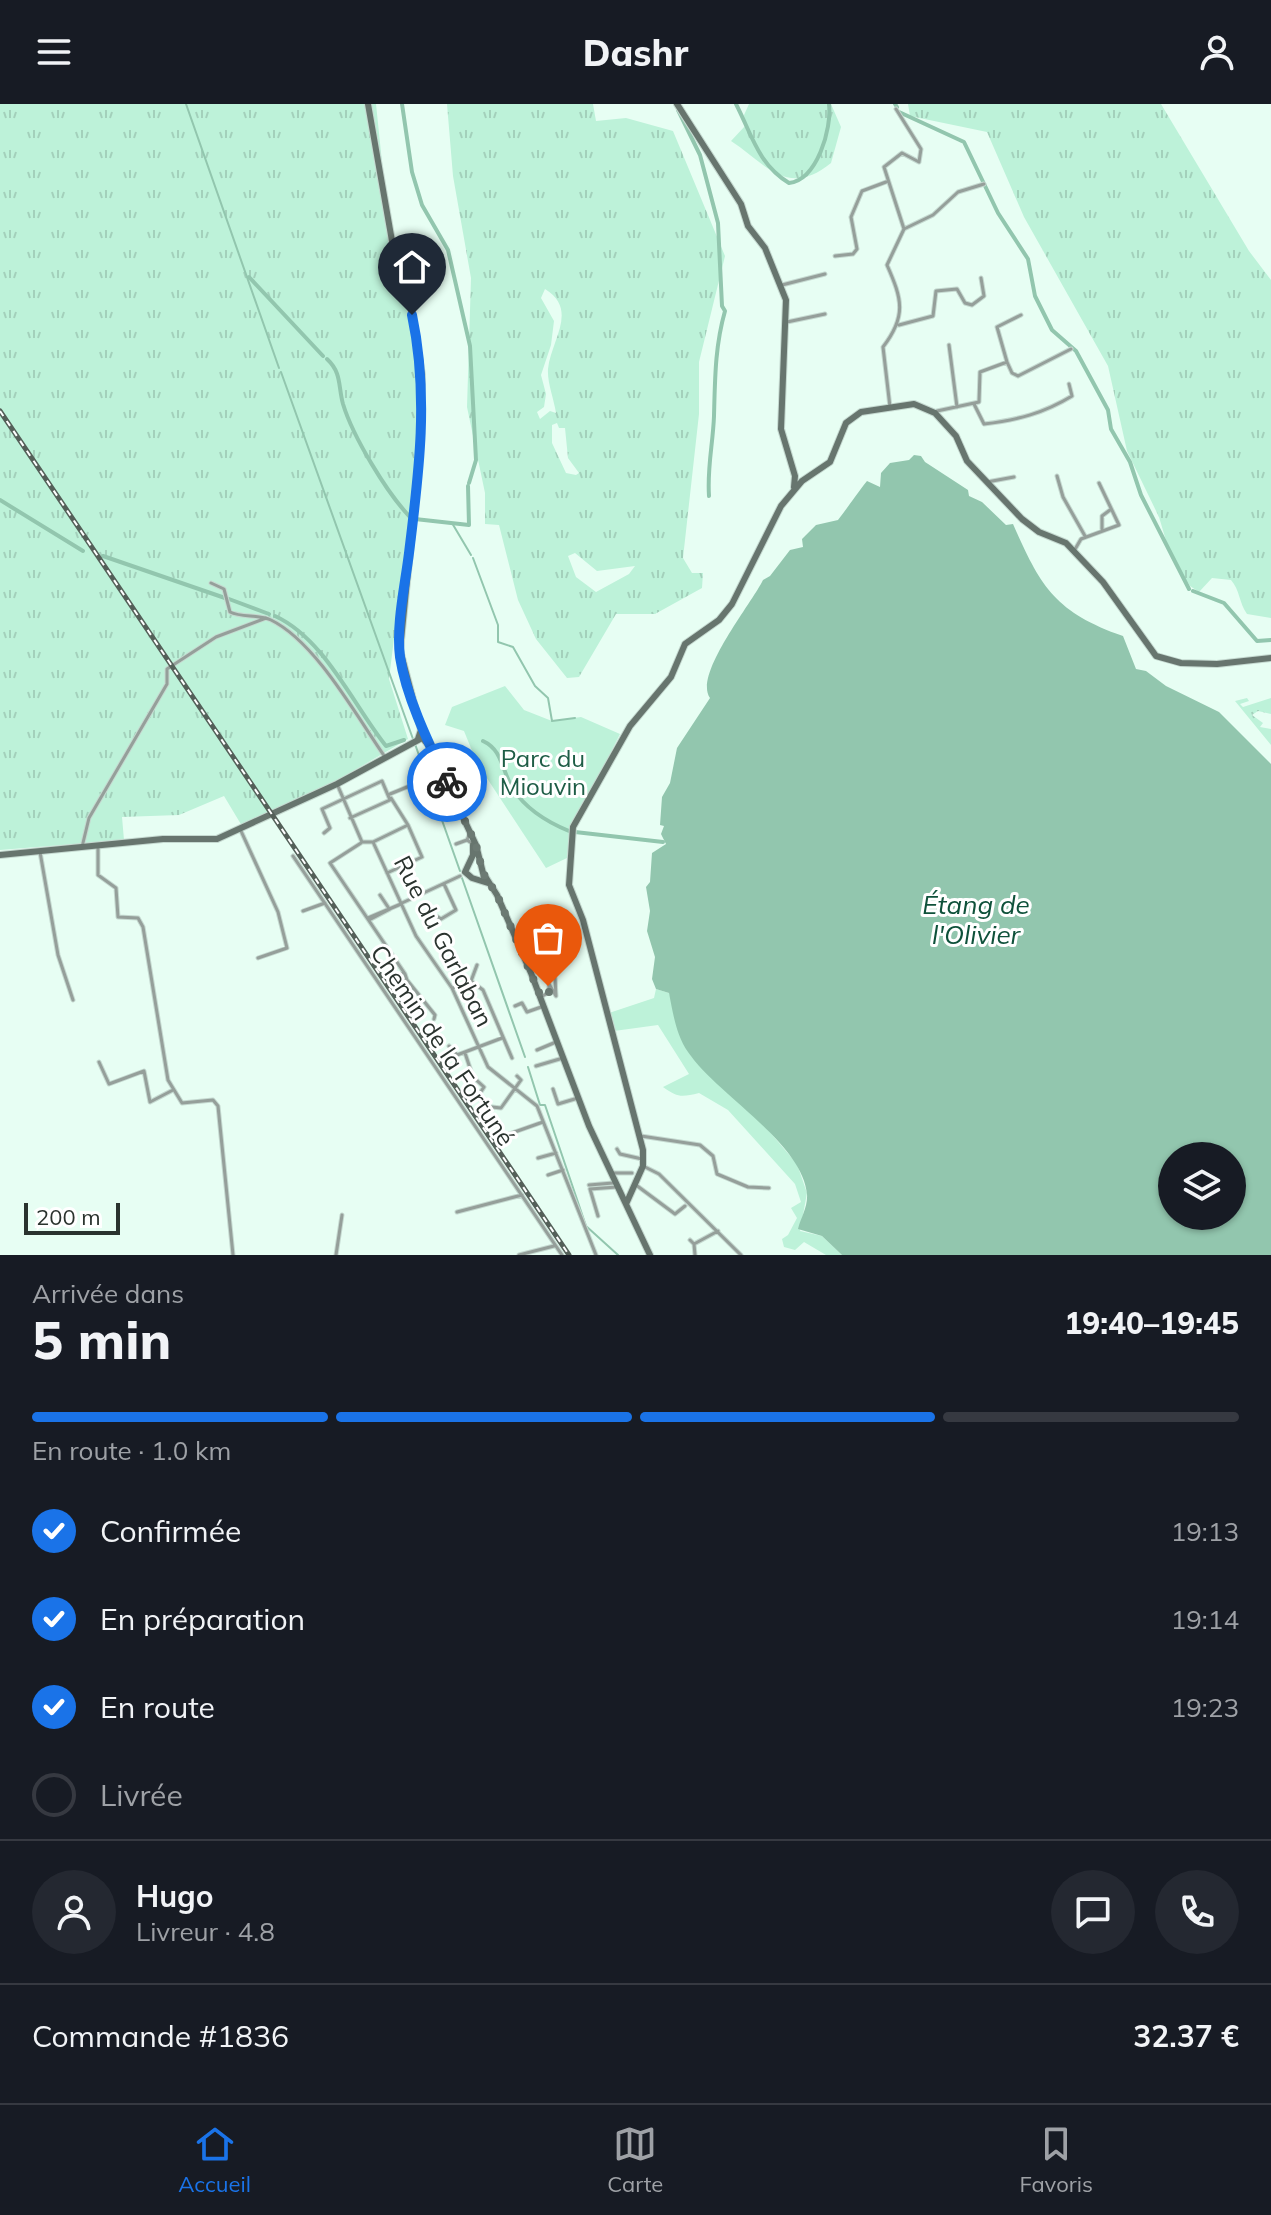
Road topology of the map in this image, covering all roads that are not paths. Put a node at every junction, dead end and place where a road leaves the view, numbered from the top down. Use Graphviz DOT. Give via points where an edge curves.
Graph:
graph roads {
  1 [pos="368,104"];
  2 [pos="677,104"];
  3 [pos="896,109"];
  4 [pos="886,182"];
  5 [pos="984,184"];
  6 [pos="904,229"];
  7 [pos="835,256"];
  8 [pos="825,274"];
  9 [pos="981,278"];
  10 [pos="779,286"];
  11 [pos="825,314"];
  12 [pos="1021,315"];
  13 [pos="787,322"];
  14 [pos="898,325"];
  15 [pos="949,345"];
  16 [pos="1071,349"];
  17 [pos="1007,362"];
  18 [pos="1069,384"];
  19 [pos="974,404"];
  20 [pos="890,407"];
  21 [pos="957,407"];
  22 [pos="933,412"];
  23 [pos="1057,476"];
  24 [pos="1014,477"];
  25 [pos="987,482"];
  26 [pos="1099,483"];
  27 [pos="793,490"];
  28 [pos="1110,510"];
  29 [pos="1102,529"];
  30 [pos="1085,536"];
  31 [pos="1074,551"];
  32 [pos="211,583"];
  33 [pos="266,618"];
  34 [pos="1271,658"];
  35 [pos="422,736"];
  36 [pos="386,758"];
  37 [pos="337,784"];
  38 [pos="390,796"];
  39 [pos="342,800"];
  40 [pos="425,810"];
  41 [pos="350,818"];
  42 [pos="408,825"];
  43 [pos="241,830"];
  44 [pos="324,833"];
  45 [pos="471,840"];
  46 [pos="362,842"];
  47 [pos="373,842"];
  48 [pos="456,844"];
  49 [pos="98,845"];
  50 [pos="82,847"];
  51 [pos="40,852"];
  52 [pos="0,855"];
  53 [pos="293,856"];
  54 [pos="471,861"];
  55 [pos="481,863"];
  56 [pos="465,868"];
  57 [pos="387,873"];
  58 [pos="460,876"];
  59 [pos="480,876"];
  60 [pos="469,877"];
  61 [pos="444,884"];
  62 [pos="380,895"];
  63 [pos="325,903"];
  64 [pos="400,904"];
  65 [pos="389,908"];
  66 [pos="303,911"];
  67 [pos="438,917"];
  68 [pos="368,920"];
  69 [pos="258,958"];
  70 [pos="477,965"];
  71 [pos="555,978"];
  72 [pos="471,981"];
  73 [pos="452,988"];
  74 [pos="541,997"];
  75 [pos="73,1000"];
  76 [pos="515,1006"];
  77 [pos="544,1006"];
  78 [pos="434,1019"];
  79 [pos="502,1038"];
  80 [pos="557,1042"];
  81 [pos="449,1046"];
  82 [pos="478,1048"];
  83 [pos="537,1050"];
  84 [pos="465,1053"];
  85 [pos="512,1058"];
  86 [pos="563,1058"];
  87 [pos="99,1062"];
  88 [pos="536,1066"];
  89 [pos="517,1076"];
  90 [pos="514,1089"];
  91 [pos="553,1089"];
  92 [pos="173,1090"];
  93 [pos="480,1093"];
  94 [pos="578,1098"];
  95 [pos="492,1107"];
  96 [pos="544,1122"];
  97 [pos="509,1134"];
  98 [pos="640,1136"];
  99 [pos="617,1149"];
  100 [pos="556,1153"];
  101 [pos="538,1158"];
  102 [pos="643,1163"];
  103 [pos="563,1170"];
  104 [pos="611,1173"];
  105 [pos="632,1173"];
  106 [pos="548,1175"];
  107 [pos="589,1185"];
  108 [pos="769,1188"];
  109 [pos="624,1192"];
  110 [pos="522,1195"];
  111 [pos="685,1206"];
  112 [pos="457,1212"];
  113 [pos="342,1215"];
  114 [pos="598,1216"];
  115 [pos="718,1231"];
  116 [pos="556,1246"];
  117 [pos="233,1255"];
  118 [pos="336,1255"];
  119 [pos="519,1255"];
  120 [pos="562,1255"];
  121 [pos="596,1255"];
  122 [pos="650,1255"];
  123 [pos="695,1255"];
  124 [pos="741,1255"];
  1 -- 35 [label="street" via="422,375 420,453 400,650"];
  2 -- 10 [label="street" via="741,204"];
  3 -- 4 [label="street" via="921,149 919,162 902,153 892,158 884,167"];
  4 -- 6 [label="street"];
  4 -- 7 [label="street" via="862,191 851,217 856,252"];
  5 -- 6 [label="street" via="958,192 933,215"];
  6 -- 14 [label="street" via="887,265 899,298"];
  8 -- 10 [label="street"];
  9 -- 14 [label="street" via="984,296 972,305 957,289 936,291 933,316"];
  10 -- 13 [label="street"];
  11 -- 13 [label="street"];
  12 -- 17 [label="street" via="997,327"];
  13 -- 27 [label="street" via="781,429 795,476"];
  14 -- 20 [label="street" via="883,347"];
  15 -- 21 [label="street"];
  16 -- 17 [label="street" via="1018,376"];
  17 -- 19 [label="street" via="979,373 982,398"];
  18 -- 19 [label="street" via="1072,396 1028,418 984,424"];
  19 -- 21 [label="street"];
  20 -- 22 [label="street" via="914,404"];
  20 -- 27 [label="street" via="853,416 830,462"];
  21 -- 22 [label="street"];
  22 -- 25 [label="street"];
  23 -- 30 [label="street"];
  24 -- 25 [label="street"];
  25 -- 31 [label="street" via="1030,527"];
  26 -- 28 [label="street"];
  27 -- 98 [label="street" via="732,604 685,644 662,692 630,726 570,838 569,885"];
  28 -- 29 [label="street" via="1102,516"];
  28 -- 29 [label="street" via="1119,525"];
  29 -- 30 [label="street"];
  30 -- 31 [label="street"];
  31 -- 34 [label="street" via="1116,597 1156,656 1217,664"];
  32 -- 33 [label="street" via="224,589 230,612"];
  33 -- 36 [label="street" via="315,660"];
  33 -- 50 [label="street" via="199,646 167,669 167,684 89,818"];
  35 -- 36 [label="street"];
  35 -- 45 [label="street"];
  36 -- 37 [label="street"];
  37 -- 39 [label="street, Rue du Garlaban"];
  37 -- 43 [label="street"];
  38 -- 39 [label="street" via="382,781"];
  38 -- 40 [label="street" via="412,785"];
  38 -- 41 [label="street"];
  38 -- 42 [label="street"];
  39 -- 41 [label="street, Rue du Garlaban"];
  39 -- 44 [label="street" via="322,809 330,828"];
  41 -- 46 [label="street, Rue du Garlaban"];
  42 -- 47 [label="street"];
  42 -- 57 [label="street" via="422,857"];
  43 -- 49 [label="street" via="207,841"];
  43 -- 69 [label="street" via="278,912 287,948"];
  45 -- 48 [label="street"];
  45 -- 54 [label="street"];
  45 -- 55 [label="street"];
  46 -- 47 [label="street, Rue du Garlaban"];
  46 -- 68 [label="street" via="330,863"];
  47 -- 57 [label="street, Rue du Garlaban"];
  49 -- 50 [label="street"];
  49 -- 92 [label="street" via="98,875 116,888 118,917 138,918 143,927"];
  50 -- 51 [label="street"];
  51 -- 52 [label="street"];
  51 -- 75 [label="street" via="58,955"];
  53 -- 63 [label="street, Chemin de la Fortuné"];
  54 -- 55 [label="street"];
  54 -- 56 [label="street"];
  55 -- 59 [label="street"];
  56 -- 58 [label="street"];
  56 -- 60 [label="street"];
  57 -- 64 [label="street, Rue du Garlaban"];
  58 -- 60 [label="street"];
  58 -- 61 [label="street"];
  59 -- 60 [label="street"];
  59 -- 74 [label="street" via="489,883"];
  61 -- 64 [label="street"];
  61 -- 67 [label="street" via="456,910"];
  62 -- 65 [label="street"];
  63 -- 66 [label="street"];
  63 -- 110 [label="street, Chemin de la Fortuné"];
  64 -- 65 [label="street"];
  64 -- 73 [label="street, Rue du Garlaban"];
  65 -- 68 [label="street"];
  68 -- 78 [label="street" via="403,973 399,979 407,980"];
  70 -- 72 [label="street"];
  71 -- 74 [label="street" via="556,996 549,984 549,992"];
  72 -- 73 [label="street"];
  72 -- 79 [label="street" via="483,990"];
  73 -- 82 [label="street, Rue du Garlaban"];
  74 -- 77 [label="street"];
  76 -- 77 [label="street" via="522,1003 527,1012"];
  77 -- 80 [label="street"];
  79 -- 82 [label="street"];
  79 -- 85 [label="street"];
  80 -- 83 [label="street"];
  80 -- 86 [label="street"];
  81 -- 84 [label="street" via="457,1055"];
  82 -- 84 [label="street"];
  82 -- 90 [label="street, Rue du Garlaban" via="488,1067"];
  84 -- 93 [label="street" via="473,1077 484,1087"];
  86 -- 88 [label="street"];
  86 -- 94 [label="street"];
  87 -- 92 [label="street" via="109,1084 144,1071 150,1102"];
  89 -- 90 [label="street" via="521,1080"];
  90 -- 95 [label="street" via="501,1108"];
  90 -- 96 [label="street, Rue du Garlaban" via="537,1106"];
  91 -- 94 [label="street" via="558,1104"];
  92 -- 117 [label="street" via="182,1103 213,1100 218,1106"];
  94 -- 104 [label="street"];
  96 -- 97 [label="street"];
  96 -- 100 [label="street"];
  98 -- 102 [label="street"];
  98 -- 108 [label="street" via="700,1145 713,1156 717,1174 748,1187"];
  99 -- 102 [label="street"];
  100 -- 101 [label="street"];
  100 -- 103 [label="street"];
  102 -- 109 [label="street"];
  102 -- 115 [label="street"];
  103 -- 106 [label="street"];
  103 -- 121 [label="street"];
  104 -- 105 [label="street"];
  104 -- 109 [label="street"];
  107 -- 109 [label="street"];
  109 -- 111 [label="street" via="675,1214"];
  109 -- 114 [label="street" via="590,1189"];
  109 -- 122 [label="street"];
  110 -- 112 [label="street"];
  110 -- 116 [label="street, Chemin de la Fortuné"];
  113 -- 118 [label="street"];
  115 -- 123 [label="street" via="692,1242"];
  115 -- 124 [label="street"];
  116 -- 119 [label="street"];
  116 -- 120 [label="street, Chemin de la Fortuné"];
}
